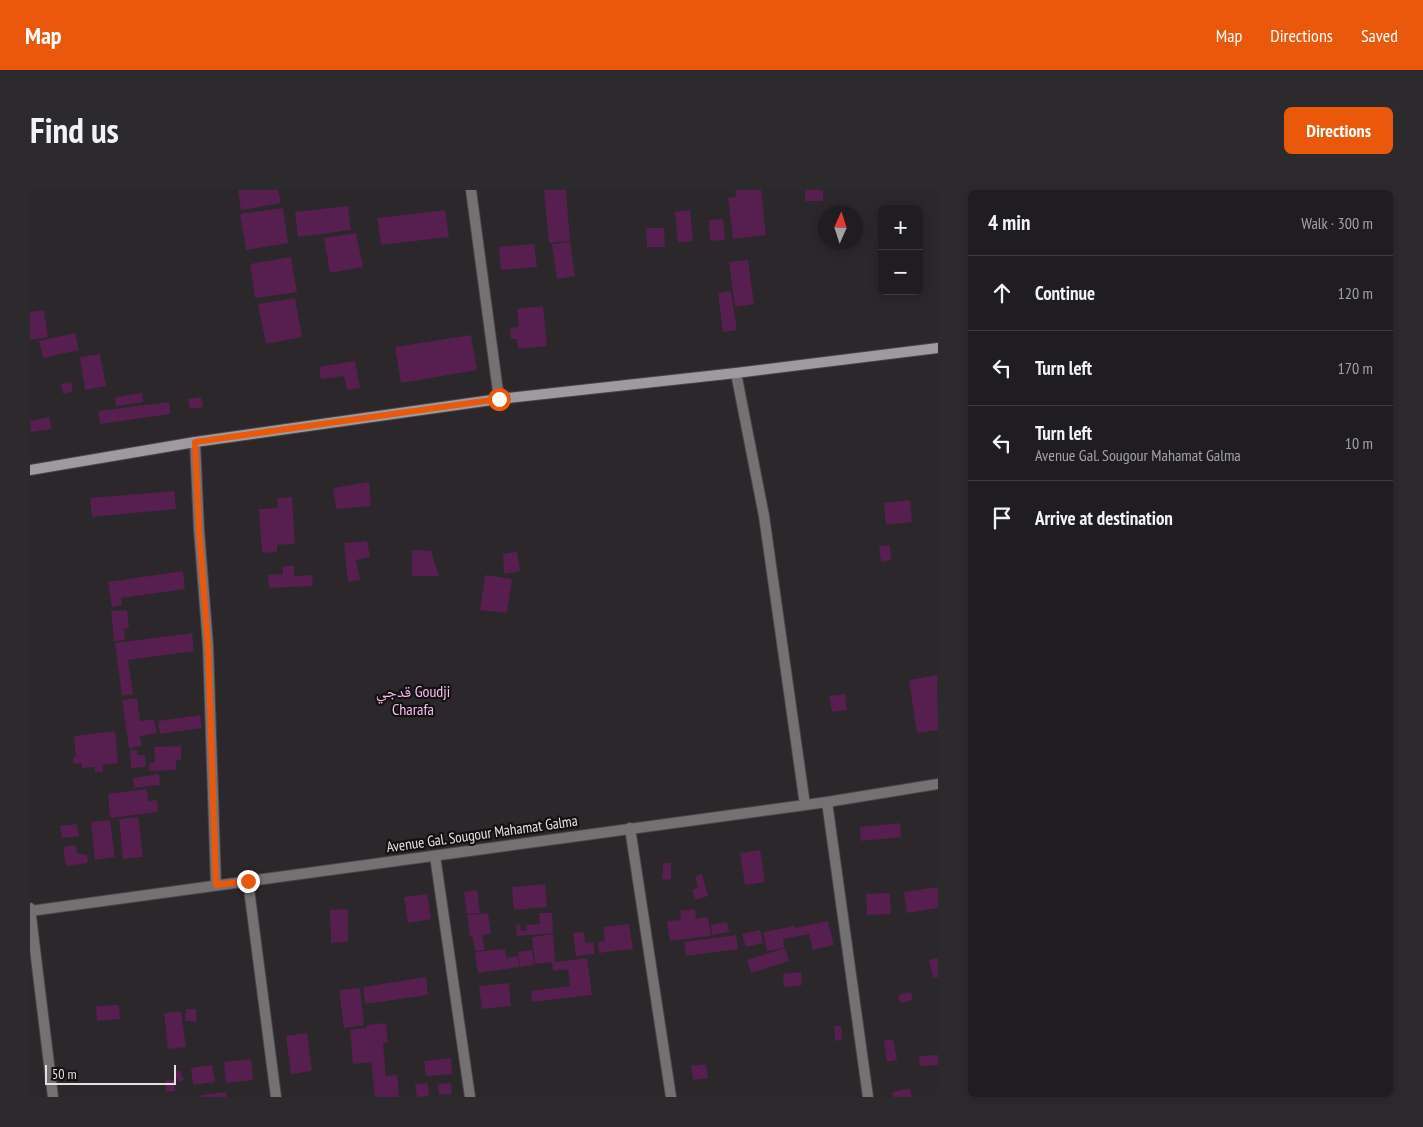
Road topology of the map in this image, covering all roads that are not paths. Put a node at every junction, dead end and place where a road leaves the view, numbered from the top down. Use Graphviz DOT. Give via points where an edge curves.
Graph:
graph roads {
  1 [pos="471,190"];
  2 [pos="938,348"];
  3 [pos="736,373"];
  4 [pos="499,399"];
  5 [pos="195,442"];
  6 [pos="30,470"];
  7 [pos="938,784"];
  8 [pos="827,802"];
  9 [pos="805,805"];
  10 [pos="630,828"];
  11 [pos="436,856"];
  12 [pos="248,881"];
  13 [pos="216,885"];
  14 [pos="30,910"];
  15 [pos="54,1097"];
  16 [pos="276,1097"];
  17 [pos="470,1097"];
  18 [pos="671,1097"];
  19 [pos="868,1097"];
  1 -- 4 [label="street"];
  2 -- 3 [label="main road"];
  3 -- 4 [label="main road"];
  3 -- 9 [label="street" via="764,516"];
  4 -- 5 [label="main road"];
  5 -- 6 [label="main road"];
  5 -- 13 [label="street" via="208,645"];
  7 -- 8 [label="street, Avenue Gal. Sougour Mahamat Galma"];
  8 -- 9 [label="street, Avenue Gal. Sougour Mahamat Galma"];
  8 -- 19 [label="street"];
  9 -- 10 [label="street, Avenue Gal. Sougour Mahamat Galma"];
  10 -- 11 [label="street, Avenue Gal. Sougour Mahamat Galma"];
  10 -- 18 [label="street"];
  11 -- 12 [label="street, Avenue Gal. Sougour Mahamat Galma"];
  11 -- 17 [label="street"];
  12 -- 13 [label="street, Avenue Gal. Sougour Mahamat Galma"];
  12 -- 16 [label="street"];
  13 -- 14 [label="street, Avenue Gal. Sougour Mahamat Galma"];
  14 -- 15 [label="street"];
}
